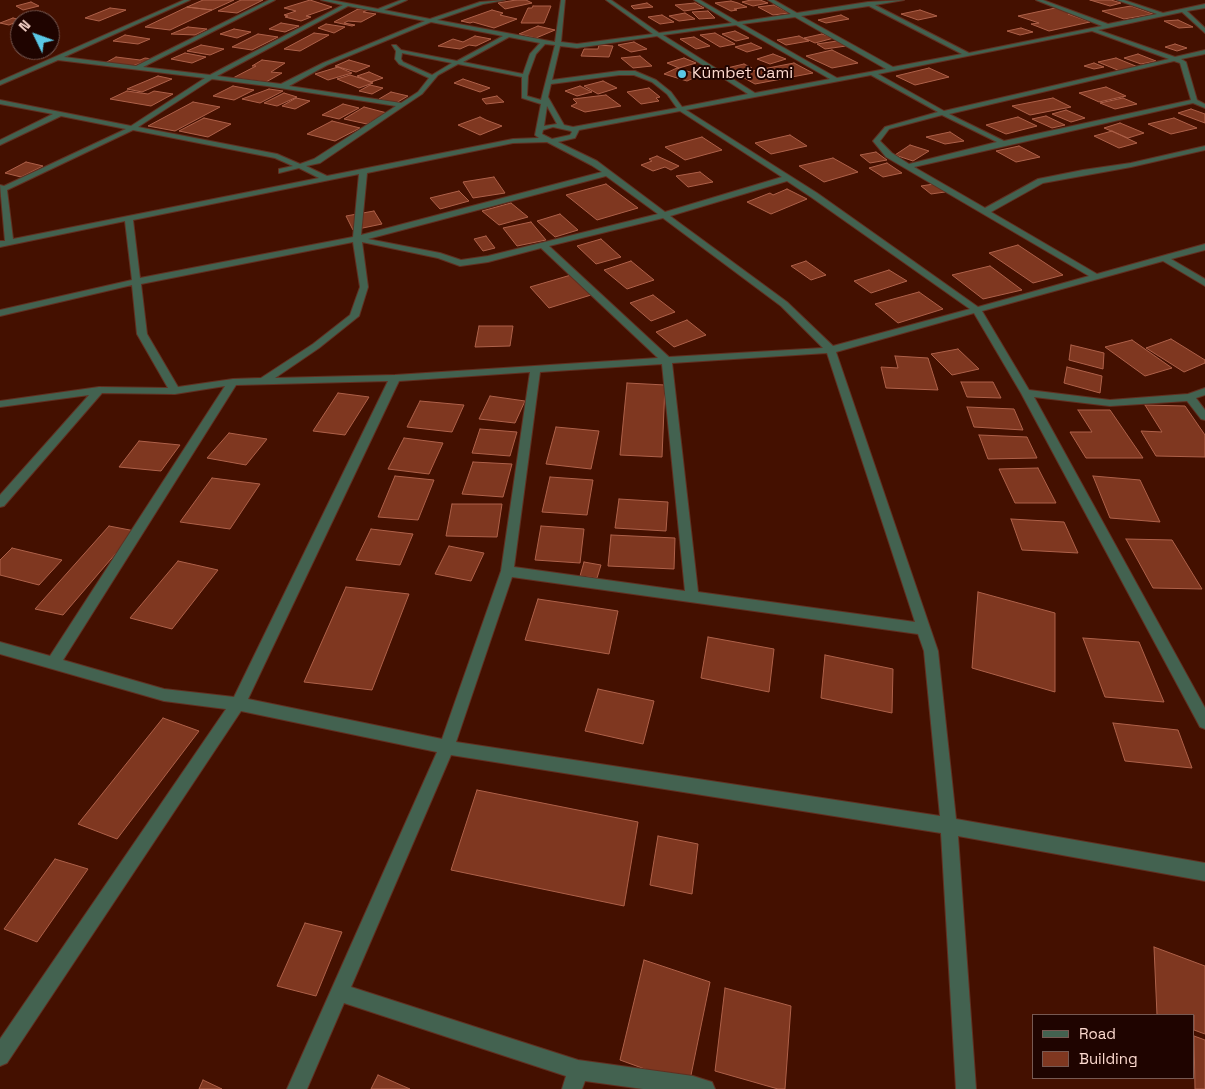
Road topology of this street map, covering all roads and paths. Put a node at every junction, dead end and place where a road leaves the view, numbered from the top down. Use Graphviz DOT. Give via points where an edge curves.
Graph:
graph roads {
  1 [pos="188,0"];
  2 [pos="273,0"];
  3 [pos="323,0"];
  4 [pos="406,0"];
  5 [pos="504,0"];
  6 [pos="563,0"];
  7 [pos="608,0"];
  8 [pos="696,0"];
  9 [pos="770,0"];
  10 [pos="860,0"];
  11 [pos="902,0"];
  12 [pos="1038,0"];
  13 [pos="1119,0"];
  14 [pos="368,4"];
  15 [pos="346,5"];
  16 [pos="870,5"];
  17 [pos="1205,6"];
  18 [pos="359,7"];
  19 [pos="378,11"];
  20 [pos="1184,11"];
  21 [pos="798,15"];
  22 [pos="1165,15"];
  23 [pos="430,21"];
  24 [pos="738,24"];
  25 [pos="1109,26"];
  26 [pos="1094,30"];
  27 [pos="1205,31"];
  28 [pos="509,36"];
  29 [pos="660,36"];
  30 [pos="387,39"];
  31 [pos="545,41"];
  32 [pos="558,42"];
  33 [pos="399,51"];
  34 [pos="1205,52"];
  35 [pos="968,55"];
  36 [pos="60,57"];
  37 [pos="60,58"];
  38 [pos="1176,59"];
  39 [pos="53,60"];
  40 [pos="457,63"];
  41 [pos="136,68"];
  42 [pos="892,70"];
  43 [pos="872,73"];
  44 [pos="525,76"];
  45 [pos="211,77"];
  46 [pos="433,78"];
  47 [pos="836,80"];
  48 [pos="548,82"];
  49 [pos="0,83"];
  50 [pos="282,86"];
  51 [pos="754,95"];
  52 [pos="544,100"];
  53 [pos="1194,101"];
  54 [pos="0,102"];
  55 [pos="402,105"];
  56 [pos="1205,106"];
  57 [pos="681,109"];
  58 [pos="61,113"];
  59 [pos="943,113"];
  60 [pos="561,125"];
  61 [pos="132,128"];
  62 [pos="539,131"];
  63 [pos="577,139"];
  64 [pos="549,141"];
  65 [pos="513,142"];
  66 [pos="0,143"];
  67 [pos="1003,143"];
  68 [pos="1205,148"];
  69 [pos="277,156"];
  70 [pos="594,163"];
  71 [pos="301,166"];
  72 [pos="909,166"];
  73 [pos="282,171"];
  74 [pos="363,172"];
  75 [pos="608,173"];
  76 [pos="788,178"];
  77 [pos="328,179"];
  78 [pos="293,186"];
  79 [pos="1,188"];
  80 [pos="986,211"];
  81 [pos="664,215"];
  82 [pos="129,218"];
  83 [pos="357,239"];
  84 [pos="9,242"];
  85 [pos="0,244"];
  86 [pos="543,245"];
  87 [pos="1205,247"];
  88 [pos="1164,258"];
  89 [pos="1096,277"];
  90 [pos="135,282"];
  91 [pos="1205,283"];
  92 [pos="977,310"];
  93 [pos="0,313"];
  94 [pos="831,350"];
  95 [pos="667,361"];
  96 [pos="535,370"];
  97 [pos="395,378"];
  98 [pos="233,382"];
  99 [pos="261,382"];
  100 [pos="100,390"];
  101 [pos="175,391"];
  102 [pos="1205,391"];
  103 [pos="1026,393"];
  104 [pos="1190,397"];
  105 [pos="0,404"];
  106 [pos="1205,417"];
  107 [pos="0,503"];
  108 [pos="507,571"];
  109 [pos="692,597"];
  110 [pos="924,629"];
  111 [pos="0,648"];
  112 [pos="53,663"];
  113 [pos="238,704"];
  114 [pos="1205,722"];
  115 [pos="447,747"];
  116 [pos="949,826"];
  117 [pos="1205,872"];
  118 [pos="341,994"];
  119 [pos="0,1056"];
  120 [pos="578,1070"];
  121 [pos="697,1088"];
  122 [pos="297,1089"];
  123 [pos="572,1089"];
  124 [pos="966,1089"];
  1 -- 36 [label="street"];
  2 -- 41 [label="street"];
  3 -- 15 [label="street"];
  4 -- 19 [label="street"];
  5 -- 23 [label="street" via="482,3"];
  6 -- 32 [label="street"];
  7 -- 29 [label="street"];
  8 -- 24 [label="street"];
  9 -- 21 [label="street"];
  10 -- 16 [label="street"];
  11 -- 16 [label="street"];
  12 -- 25 [label="street"];
  13 -- 22 [label="street"];
  14 -- 18 [label="street"];
  15 -- 18 [label="street"];
  15 -- 45 [label="street"];
  16 -- 21 [label="street"];
  16 -- 35 [label="street"];
  17 -- 20 [label="street"];
  18 -- 19 [label="street"];
  19 -- 23 [label="street"];
  20 -- 22 [label="street"];
  20 -- 27 [label="street"];
  21 -- 24 [label="street"];
  21 -- 42 [label="street"];
  22 -- 25 [label="street"];
  23 -- 28 [label="street"];
  23 -- 30 [label="street"];
  24 -- 29 [label="street"];
  24 -- 47 [label="street"];
  25 -- 26 [label="street"];
  26 -- 35 [label="street"];
  26 -- 38 [label="street"];
  28 -- 31 [label="street"];
  28 -- 40 [label="street"];
  29 -- 32 [label="street" via="578,46"];
  29 -- 51 [label="street"];
  30 -- 33 [label="street"];
  30 -- 50 [label="street" via="325,64"];
  31 -- 32 [label="street"];
  31 -- 44 [label="street" via="533,54"];
  32 -- 48 [label="street"];
  33 -- 40 [label="street"];
  33 -- 46 [label="street" via="400,63"];
  34 -- 38 [label="street"];
  35 -- 42 [label="street"];
  37 -- 41 [label="street"];
  38 -- 53 [label="street" via="1183,62"];
  38 -- 59 [label="street"];
  39 -- 49 [label="street"];
  40 -- 44 [label="street"];
  40 -- 46 [label="street"];
  41 -- 45 [label="street"];
  42 -- 43 [label="street"];
  43 -- 47 [label="street"];
  43 -- 59 [label="street"];
  44 -- 52 [label="street" via="524,97"];
  45 -- 50 [label="street"];
  45 -- 61 [label="street"];
  46 -- 55 [label="street" via="420,93"];
  47 -- 51 [label="street"];
  48 -- 52 [label="street"];
  48 -- 57 [label="street" via="635,73 654,81"];
  50 -- 55 [label="street"];
  51 -- 57 [label="street"];
  52 -- 60 [label="street"];
  52 -- 62 [label="street"];
  53 -- 56 [label="street"];
  53 -- 67 [label="street"];
  54 -- 58 [label="street"];
  55 -- 71 [label="street" via="317,161"];
  57 -- 63 [label="street" via="605,123"];
  57 -- 76 [label="street"];
  58 -- 61 [label="street"];
  58 -- 66 [label="street"];
  59 -- 67 [label="street"];
  59 -- 72 [label="street" via="887,128 876,141 889,155"];
  60 -- 62 [label="street"];
  60 -- 63 [label="street"];
  61 -- 69 [label="street"];
  61 -- 79 [label="street"];
  62 -- 64 [label="street" via="538,135"];
  62 -- 65 [label="street"];
  63 -- 64 [label="street"];
  63 -- 70 [label="street"];
  64 -- 65 [label="street"];
  64 -- 70 [label="street"];
  65 -- 74 [label="street"];
  67 -- 72 [label="street"];
  68 -- 80 [label="street" via="1041,181"];
  69 -- 71 [label="street"];
  69 -- 73 [label="street"];
  70 -- 75 [label="street"];
  71 -- 73 [label="street"];
  71 -- 77 [label="street"];
  72 -- 80 [label="street"];
  73 -- 78 [label="street"];
  74 -- 77 [label="street"];
  74 -- 83 [label="street"];
  75 -- 81 [label="street"];
  75 -- 83 [label="street"];
  76 -- 81 [label="street"];
  76 -- 92 [label="street"];
  77 -- 78 [label="street"];
  78 -- 82 [label="street"];
  79 -- 84 [label="street"];
  80 -- 89 [label="street"];
  81 -- 86 [label="street"];
  81 -- 94 [label="street" via="784,304"];
  82 -- 84 [label="street"];
  82 -- 90 [label="street"];
  83 -- 86 [label="street" via="460,263"];
  83 -- 90 [label="street"];
  83 -- 99 [label="street" via="364,287 354,316"];
  84 -- 85 [label="street"];
  86 -- 95 [label="street"];
  87 -- 88 [label="street"];
  88 -- 89 [label="street"];
  88 -- 91 [label="street"];
  89 -- 92 [label="street"];
  90 -- 93 [label="street"];
  90 -- 101 [label="street" via="142,334"];
  92 -- 94 [label="street"];
  92 -- 103 [label="street"];
  94 -- 95 [label="street"];
  94 -- 110 [label="street"];
  95 -- 96 [label="street"];
  95 -- 109 [label="street"];
  96 -- 97 [label="street"];
  96 -- 108 [label="street"];
  97 -- 99 [label="street"];
  97 -- 113 [label="street"];
  98 -- 99 [label="street"];
  98 -- 101 [label="street"];
  98 -- 112 [label="street"];
  100 -- 101 [label="street"];
  100 -- 105 [label="street"];
  100 -- 107 [label="street"];
  102 -- 104 [label="street"];
  103 -- 104 [label="street" via="1110,403"];
  103 -- 114 [label="street"];
  104 -- 106 [label="street"];
  108 -- 109 [label="street"];
  108 -- 115 [label="street"];
  109 -- 110 [label="street"];
  110 -- 116 [label="street" via="931,651"];
  111 -- 112 [label="street"];
  112 -- 113 [label="street" via="164,695"];
  113 -- 115 [label="street"];
  113 -- 119 [label="street"];
  115 -- 116 [label="street"];
  115 -- 118 [label="street"];
  116 -- 117 [label="street"];
  116 -- 124 [label="street"];
  118 -- 120 [label="street"];
  118 -- 122 [label="street"];
  120 -- 121 [label="street"];
  120 -- 123 [label="street"];
}
